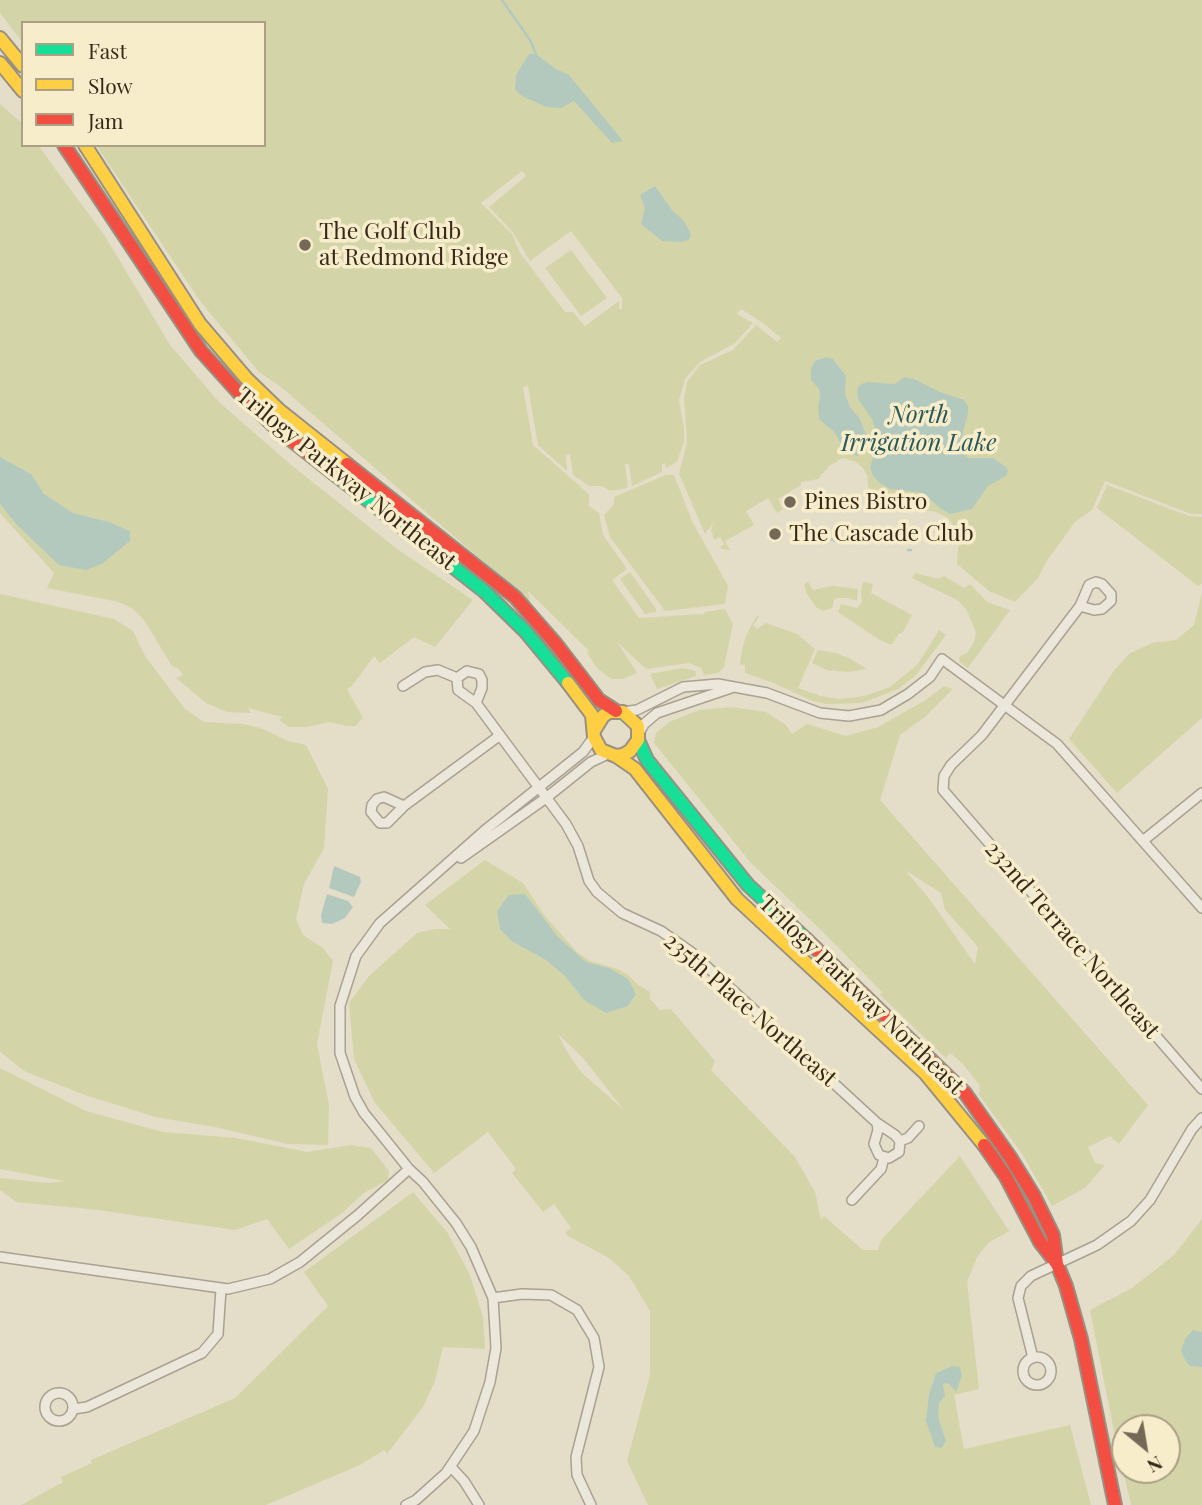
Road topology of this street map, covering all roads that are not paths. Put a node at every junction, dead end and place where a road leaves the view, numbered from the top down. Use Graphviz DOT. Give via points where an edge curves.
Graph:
graph roads {
  1 [pos="0,38"];
  2 [pos="0,63"];
  3 [pos="21,63"];
  4 [pos="21,89"];
  5 [pos="65,147"];
  6 [pos="86,147"];
  7 [pos="1080,606"];
  8 [pos="457,678"];
  9 [pos="403,686"];
  10 [pos="732,688"];
  11 [pos="476,703"];
  12 [pos="1004,706"];
  13 [pos="619,711"];
  14 [pos="594,733"];
  15 [pos="499,736"];
  16 [pos="639,736"];
  17 [pos="612,755"];
  18 [pos="537,787"];
  19 [pos="1202,793"];
  20 [pos="546,798"];
  21 [pos="404,806"];
  22 [pos="1144,841"];
  23 [pos="426,883"];
  24 [pos="1202,908"];
  25 [pos="1202,1089"];
  26 [pos="1202,1118"];
  27 [pos="877,1123"];
  28 [pos="919,1126"];
  29 [pos="900,1141"];
  30 [pos="884,1158"];
  31 [pos="409,1169"];
  32 [pos="852,1200"];
  33 [pos="0,1257"];
  34 [pos="1057,1264"];
  35 [pos="221,1289"];
  36 [pos="493,1298"];
  37 [pos="1033,1358"];
  38 [pos="73,1409"];
  39 [pos="451,1467"];
  40 [pos="405,1505"];
  41 [pos="479,1505"];
  42 [pos="591,1505"];
  43 [pos="1115,1505"];
  1 -- 3 [label="street"];
  2 -- 4 [label="street"];
  5 -- 14 [label="street, Trilogy Parkway Northeast" via="181,323 237,392 277,429 484,591 525,631 588,708"];
  6 -- 13 [label="street, Trilogy Parkway Northeast" via="200,324 246,378 306,432 515,597 599,700"];
  7 -- 12 [label="street"];
  8 -- 9 [label="street" via="438,670 425,672"];
  8 -- 11 [label="street, 235th Place Northeast" via="458,690"];
  8 -- 11 [label="street" via="467,671 479,674 482,688"];
  10 -- 12 [label="street" via="767,693 820,713 849,716 881,710 908,694 930,677 942,660"];
  10 -- 13 [label="street" via="718,684 683,687 637,710"];
  10 -- 16 [label="street" via="657,713"];
  11 -- 15 [label="street, 235th Place Northeast"];
  12 -- 22 [label="street" via="1057,744"];
  12 -- 25 [label="street, 232nd Terrace Northeast" via="951,765 943,790"];
  13 -- 14 [label="street" via="603,716"];
  13 -- 16 [label="street" via="634,720"];
  14 -- 17 [label="street" via="601,750"];
  14 -- 18 [label="street" via="583,752"];
  15 -- 18 [label="street, 235th Place Northeast"];
  15 -- 21 [label="street"];
  16 -- 17 [label="street" via="630,751"];
  16 -- 34 [label="street, Trilogy Parkway Northeast" via="647,760 748,886 964,1093 1034,1196 1053,1235"];
  17 -- 20 [label="street" via="591,762"];
  17 -- 34 [label="street, Trilogy Parkway Northeast" via="635,769 737,899 925,1073 990,1153"];
  18 -- 20 [label="street, 235th Place Northeast"];
  18 -- 23 [label="street"];
  19 -- 22 [label="street"];
  20 -- 23 [label="street"];
  20 -- 27 [label="street, 235th Place Northeast" via="570,831 597,892 622,913 676,940"];
  22 -- 24 [label="street"];
  23 -- 31 [label="street" via="380,923 356,956 340,1006 338,1029 340,1053 355,1097"];
  26 -- 34 [label="street" via="1150,1200 1131,1221 1097,1245"];
  27 -- 29 [label="street, 235th Place Northeast"];
  27 -- 30 [label="street" via="874,1144"];
  28 -- 29 [label="street"];
  29 -- 30 [label="street" via="899,1152"];
  30 -- 32 [label="street" via="881,1169"];
  31 -- 35 [label="street" via="300,1262 270,1279"];
  31 -- 36 [label="street" via="456,1223"];
  33 -- 35 [label="street"];
  34 -- 37 [label="street" via="1025,1281 1018,1293"];
  34 -- 43 [label="street, Trilogy Parkway Northeast" via="1082,1339"];
  35 -- 38 [label="street" via="220,1328 202,1353"];
  36 -- 39 [label="street" via="496,1348 490,1382 474,1431"];
  36 -- 42 [label="street" via="551,1295 577,1310 594,1338 599,1367 576,1457 579,1481"];
  39 -- 40 [label="street"];
  39 -- 41 [label="street"];
}
